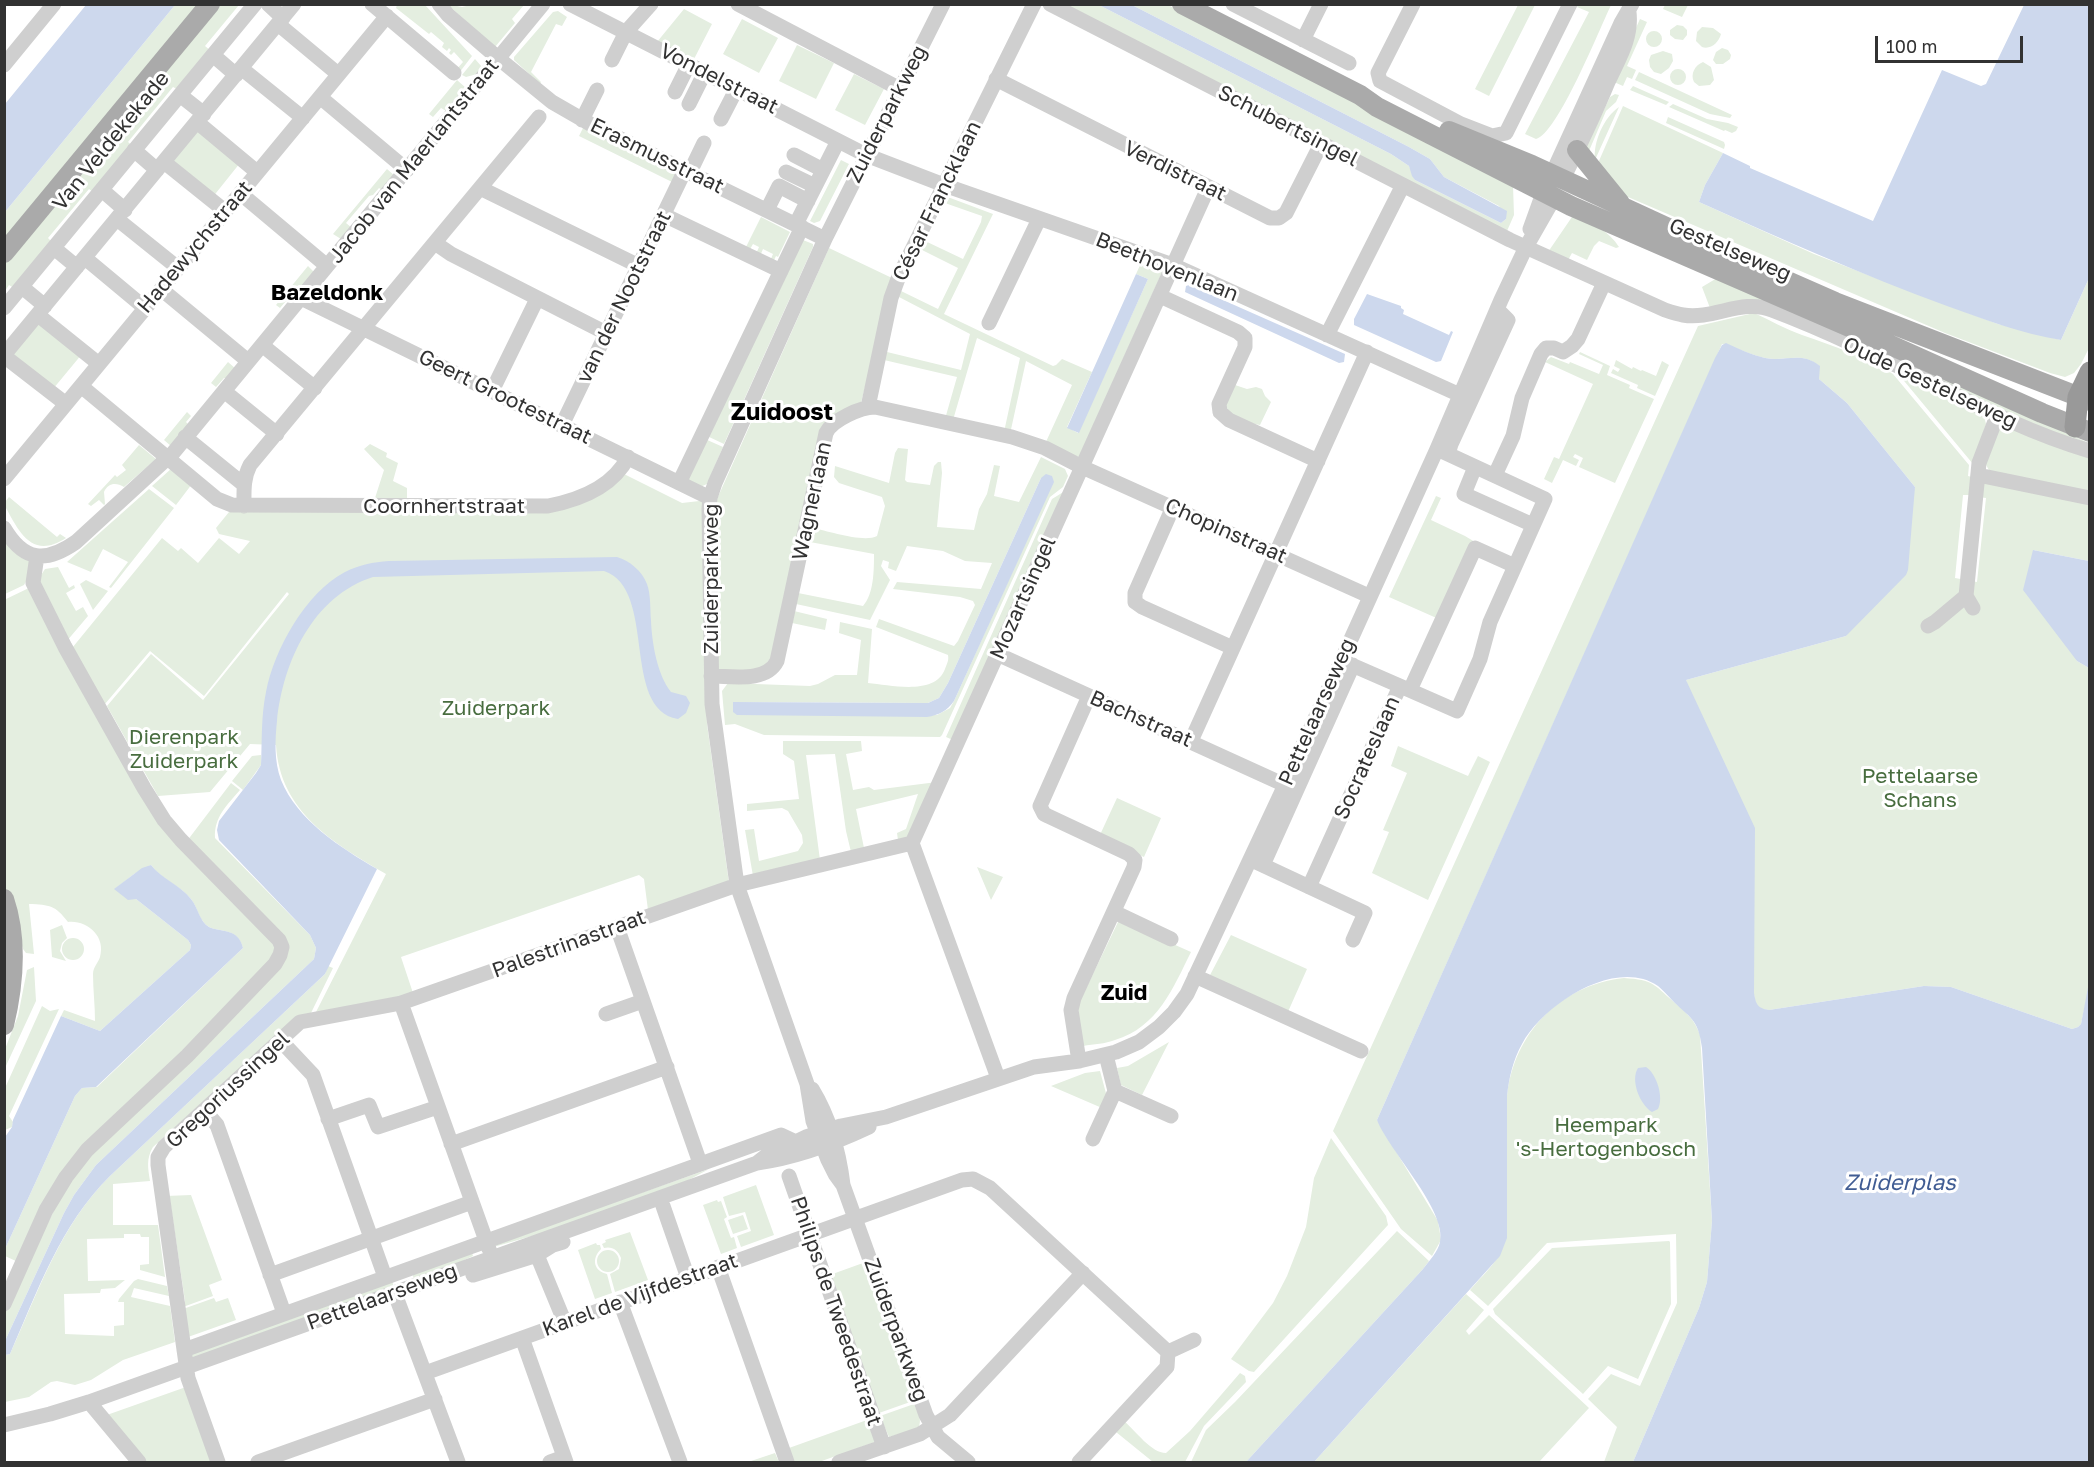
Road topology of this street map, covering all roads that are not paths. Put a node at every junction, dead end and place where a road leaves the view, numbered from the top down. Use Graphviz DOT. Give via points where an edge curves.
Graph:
graph roads {
  1 [pos="54,4"];
  2 [pos="210,4"];
  3 [pos="255,4"];
  4 [pos="268,4"];
  5 [pos="294,4"];
  6 [pos="372,4"];
  7 [pos="439,4"];
  8 [pos="543,4"];
  9 [pos="570,4"];
  10 [pos="738,4"];
  11 [pos="943,4"];
  12 [pos="1034,4"];
  13 [pos="1050,4"];
  14 [pos="1182,4"];
  15 [pos="1233,4"];
  16 [pos="1322,4"];
  17 [pos="1413,4"];
  18 [pos="1570,4"];
  19 [pos="1630,8"];
  20 [pos="646,10"];
  21 [pos="387,16"];
  22 [pos="280,21"];
  23 [pos="626,32"];
  24 [pos="1303,40"];
  25 [pos="213,55"];
  26 [pos="7,56"];
  27 [pos="498,58"];
  28 [pos="612,60"];
  29 [pos="1349,63"];
  30 [pos="689,64"];
  31 [pos="239,71"];
  32 [pos="705,72"];
  33 [pos="454,73"];
  34 [pos="338,74"];
  35 [pos="996,80"];
  36 [pos="737,88"];
  37 [pos="900,88"];
  38 [pos="597,90"];
  39 [pos="675,92"];
  40 [pos="180,95"];
  41 [pos="1360,95"];
  42 [pos="320,97"];
  43 [pos="689,104"];
  44 [pos="539,117"];
  45 [pos="201,118"];
  46 [pos="303,118"];
  47 [pos="721,119"];
  48 [pos="582,120"];
  49 [pos="838,141"];
  50 [pos="704,143"];
  51 [pos="1321,144"];
  52 [pos="134,150"];
  53 [pos="1577,150"];
  54 [pos="794,155"];
  55 [pos="866,155"];
  56 [pos="161,166"];
  57 [pos="407,170"];
  58 [pos="823,170"];
  59 [pos="687,171"];
  60 [pos="257,172"];
  61 [pos="786,172"];
  62 [pos="1558,177"];
  63 [pos="944,185"];
  64 [pos="1403,185"];
  65 [pos="815,186"];
  66 [pos="480,188"];
  67 [pos="1208,188"];
  68 [pos="102,190"];
  69 [pos="240,194"];
  70 [pos="1549,195"];
  71 [pos="808,201"];
  72 [pos="1624,208"];
  73 [pos="767,210"];
  74 [pos="225,211"];
  75 [pos="121,214"];
  76 [pos="664,215"];
  77 [pos="1039,219"];
  78 [pos="799,226"];
  79 [pos="825,239"];
  80 [pos="435,243"];
  81 [pos="1526,247"];
  82 [pos="54,248"];
  83 [pos="4,253"];
  84 [pos="81,262"];
  85 [pos="1173,265"];
  86 [pos="327,266"];
  87 [pos="639,266"];
  88 [pos="178,268"];
  89 [pos="781,271"];
  90 [pos="1604,283"];
  91 [pos="22,287"];
  92 [pos="161,289"];
  93 [pos="1160,296"];
  94 [pos="301,298"];
  95 [pos="537,299"];
  96 [pos="4,308"];
  97 [pos="145,308"];
  98 [pos="1497,309"];
  99 [pos="42,310"];
  100 [pos="989,323"];
  101 [pos="364,329"];
  102 [pos="606,333"];
  103 [pos="1327,334"];
  104 [pos="262,345"];
  105 [pos="1367,352"];
  106 [pos="4,356"];
  107 [pos="248,362"];
  108 [pos="99,364"];
  109 [pos="2090,372"];
  110 [pos="81,386"];
  111 [pos="315,388"];
  112 [pos="224,391"];
  113 [pos="492,391"];
  114 [pos="1460,395"];
  115 [pos="2086,402"];
  116 [pos="66,404"];
  117 [pos="868,407"];
  118 [pos="1998,416"];
  119 [pos="562,424"];
  120 [pos="2082,429"];
  121 [pos="277,434"];
  122 [pos="185,437"];
  123 [pos="1443,451"];
  124 [pos="2090,451"];
  125 [pos="628,457"];
  126 [pos="168,458"];
  127 [pos="1318,461"];
  128 [pos="1082,467"];
  129 [pos="1476,467"];
  130 [pos="1978,475"];
  131 [pos="1495,476"];
  132 [pos="4,479"];
  133 [pos="679,483"];
  134 [pos="243,484"];
  135 [pos="710,498"];
  136 [pos="2090,498"];
  137 [pos="244,506"];
  138 [pos="1173,507"];
  139 [pos="1533,525"];
  140 [pos="4,528"];
  141 [pos="1276,554"];
  142 [pos="38,556"];
  143 [pos="1515,566"];
  144 [pos="1369,596"];
  145 [pos="1928,626"];
  146 [pos="1233,648"];
  147 [pos="997,654"];
  148 [pos="1347,662"];
  149 [pos="711,676"];
  150 [pos="1405,688"];
  151 [pos="1089,696"];
  152 [pos="1191,741"];
  153 [pos="1285,785"];
  154 [pos="912,843"];
  155 [pos="1257,862"];
  156 [pos="737,885"];
  157 [pos="1309,887"];
  158 [pos="4,899"];
  159 [pos="1114,912"];
  160 [pos="617,927"];
  161 [pos="1171,939"];
  162 [pos="1353,940"];
  163 [pos="1195,976"];
  164 [pos="643,1001"];
  165 [pos="401,1003"];
  166 [pos="606,1014"];
  167 [pos="4,1025"];
  168 [pos="281,1041"];
  169 [pos="1362,1051"];
  170 [pos="1106,1055"];
  171 [pos="1079,1061"];
  172 [pos="667,1067"];
  173 [pos="998,1078"];
  174 [pos="1115,1091"];
  175 [pos="438,1107"];
  176 [pos="206,1111"];
  177 [pos="1171,1116"];
  178 [pos="328,1119"];
  179 [pos="826,1138"];
  180 [pos="1093,1139"];
  181 [pos="796,1142"];
  182 [pos="451,1144"];
  183 [pos="700,1163"];
  184 [pos="751,1168"];
  185 [pos="789,1176"];
  186 [pos="472,1202"];
  187 [pos="663,1206"];
  188 [pos="855,1218"];
  189 [pos="809,1234"];
  190 [pos="371,1239"];
  191 [pos="485,1240"];
  192 [pos="537,1255"];
  193 [pos="493,1263"];
  194 [pos="718,1267"];
  195 [pos="1083,1273"];
  196 [pos="270,1275"];
  197 [pos="385,1276"];
  198 [pos="688,1278"];
  199 [pos="398,1302"];
  200 [pos="620,1302"];
  201 [pos="4,1304"];
  202 [pos="284,1313"];
  203 [pos="565,1323"];
  204 [pos="522,1338"];
  205 [pos="1194,1340"];
  206 [pos="184,1350"];
  207 [pos="1168,1352"];
  208 [pos="188,1373"];
  209 [pos="425,1373"];
  210 [pos="435,1399"];
  211 [pos="89,1402"];
  212 [pos="4,1425"];
  213 [pos="932,1426"];
  214 [pos="884,1447"];
  215 [pos="560,1461"];
  216 [pos="140,1462"];
  217 [pos="218,1462"];
  218 [pos="260,1462"];
  219 [pos="458,1462"];
  220 [pos="681,1462"];
  221 [pos="787,1462"];
  222 [pos="840,1462"];
  223 [pos="968,1462"];
  224 [pos="1079,1462"];
  1 -- 26 [label="street"];
  2 -- 83 [label="main road, Van Veldekekade"];
  3 -- 25 [label="street, Van Veldekekade"];
  4 -- 22 [label="street"];
  5 -- 22 [label="street"];
  6 -- 21 [label="street"];
  7 -- 27 [label="street, Erasmusstraat"];
  8 -- 27 [label="street, Jacob van Maerlantstraat"];
  9 -- 23 [label="street, Vondelstraat"];
  10 -- 37 [label="street"];
  11 -- 37 [label="street, Zuiderparkweg"];
  12 -- 35 [label="street, César Francklaan"];
  13 -- 51 [label="street, Schubertsingel"];
  14 -- 41 [label="main road, Gestelseweg"];
  15 -- 24 [label="street"];
  16 -- 24 [label="street"];
  17 -- 18 [label="street" via="1378,77 1384,84 1461,124 1492,136 1506,133"];
  19 -- 53 [label="street" via="1630,27 1620,58"];
  19 -- 62 [label="street"];
  20 -- 23 [label="street"];
  21 -- 33 [label="street"];
  21 -- 34 [label="street, Hadewychstraat"];
  22 -- 31 [label="street"];
  22 -- 34 [label="street"];
  23 -- 28 [label="street"];
  23 -- 30 [label="street, Vondelstraat"];
  24 -- 29 [label="street"];
  25 -- 31 [label="street"];
  25 -- 40 [label="street, Van Veldekekade"];
  27 -- 48 [label="street, Erasmusstraat" via="552,102"];
  27 -- 57 [label="street, Jacob van Maerlantstraat"];
  30 -- 32 [label="street, Vondelstraat"];
  30 -- 39 [label="street"];
  31 -- 45 [label="street"];
  31 -- 46 [label="street"];
  32 -- 36 [label="street, Vondelstraat"];
  32 -- 43 [label="street"];
  34 -- 42 [label="street, Hadewychstraat"];
  35 -- 63 [label="street, César Francklaan"];
  35 -- 67 [label="street, Verdistraat"];
  36 -- 47 [label="street"];
  36 -- 49 [label="street, Vondelstraat"];
  37 -- 55 [label="street, Zuiderparkweg"];
  38 -- 48 [label="street"];
  40 -- 45 [label="street"];
  40 -- 52 [label="street, Van Veldekekade"];
  41 -- 62 [label="main road, Gestelseweg"];
  41 -- 70 [label="main road, Gestelseweg"];
  42 -- 46 [label="street, Hadewychstraat"];
  42 -- 57 [label="street"];
  44 -- 66 [label="street"];
  45 -- 56 [label="street"];
  45 -- 60 [label="street"];
  46 -- 60 [label="street, Hadewychstraat"];
  48 -- 59 [label="street, Erasmusstraat"];
  49 -- 55 [label="street, Vondelstraat"];
  49 -- 58 [label="street, Zuiderparkweg"];
  50 -- 59 [label="street, van der Nootstraat"];
  51 -- 64 [label="street, Schubertsingel"];
  51 -- 67 [label="street, Verdistraat" via="1286,213 1279,218 1270,218"];
  52 -- 56 [label="street"];
  52 -- 68 [label="street, Van Veldekekade"];
  53 -- 62 [label="street"];
  53 -- 72 [label="main road"];
  54 -- 58 [label="street"];
  55 -- 63 [label="street, Beethovenlaan"];
  55 -- 79 [label="street, Zuiderparkweg"];
  56 -- 74 [label="street"];
  56 -- 75 [label="street"];
  57 -- 86 [label="street, Jacob van Maerlantstraat"];
  58 -- 65 [label="street, Zuiderparkweg"];
  59 -- 73 [label="street, Erasmusstraat"];
  59 -- 76 [label="street, van der Nootstraat"];
  60 -- 69 [label="street, Hadewychstraat"];
  61 -- 65 [label="street"];
  62 -- 70 [label="main road"];
  62 -- 72 [label="main road, Gestelseweg"];
  63 -- 77 [label="street, Beethovenlaan"];
  63 -- 117 [label="street, César Francklaan" via="891,298"];
  64 -- 81 [label="street, Schubertsingel"];
  64 -- 103 [label="street"];
  65 -- 71 [label="street, Zuiderparkweg"];
  66 -- 80 [label="street"];
  66 -- 87 [label="street"];
  67 -- 85 [label="street, Mozartsingel"];
  68 -- 75 [label="street"];
  68 -- 82 [label="street, Van Veldekekade"];
  69 -- 74 [label="street, Hadewychstraat"];
  69 -- 86 [label="street"];
  70 -- 81 [label="street, Pettelaarseweg"];
  70 -- 120 [label="main road, Gestelseweg"];
  71 -- 73 [label="street" via="779,186"];
  71 -- 78 [label="street, Zuiderparkweg"];
  72 -- 115 [label="main road, Gestelseweg" via="1835,302"];
  73 -- 78 [label="street, Erasmusstraat"];
  74 -- 88 [label="street, Hadewychstraat"];
  75 -- 84 [label="street"];
  75 -- 88 [label="street"];
  76 -- 87 [label="street, van der Nootstraat"];
  76 -- 89 [label="street"];
  77 -- 85 [label="street, Beethovenlaan"];
  77 -- 100 [label="street"];
  78 -- 79 [label="street, Erasmusstraat"];
  78 -- 89 [label="street, Zuiderparkweg"];
  79 -- 135 [label="street, Zuiderparkweg"];
  80 -- 95 [label="street"];
  80 -- 101 [label="street"];
  81 -- 90 [label="street, Schubertsingel"];
  81 -- 98 [label="street, Pettelaarseweg"];
  82 -- 84 [label="street"];
  82 -- 91 [label="street, Van Veldekekade"];
  84 -- 97 [label="street"];
  84 -- 99 [label="street"];
  85 -- 93 [label="street, Mozartsingel"];
  85 -- 103 [label="street, Beethovenlaan"];
  86 -- 94 [label="street, Jacob van Maerlantstraat"];
  87 -- 102 [label="street, van der Nootstraat"];
  88 -- 92 [label="street, Hadewychstraat"];
  89 -- 133 [label="street, Zuiderparkweg"];
  90 -- 118 [label="street, Oude Gestelseweg" via="1683,316 1749,305 1772,310"];
  90 -- 131 [label="street" via="1572,346 1563,352 1546,348 1541,354"];
  91 -- 96 [label="street, Van Veldekekade"];
  91 -- 99 [label="street"];
  92 -- 97 [label="street, Hadewychstraat"];
  92 -- 107 [label="street"];
  93 -- 127 [label="street" via="1245,338 1245,347 1219,404 1220,412 1228,420"];
  93 -- 128 [label="street, Mozartsingel"];
  94 -- 101 [label="street, Geert Grootestraat"];
  94 -- 104 [label="street, Jacob van Maerlantstraat"];
  95 -- 102 [label="street"];
  95 -- 113 [label="street"];
  97 -- 108 [label="street, Hadewychstraat"];
  98 -- 114 [label="street, Pettelaarseweg"];
  98 -- 123 [label="street, Pettelaarseweg" via="1508,320 1451,444"];
  99 -- 106 [label="street"];
  99 -- 108 [label="street"];
  101 -- 111 [label="street"];
  101 -- 113 [label="street, Geert Grootestraat"];
  102 -- 119 [label="street, van der Nootstraat"];
  103 -- 105 [label="street, Beethovenlaan"];
  104 -- 107 [label="street, Jacob van Maerlantstraat"];
  104 -- 111 [label="street"];
  105 -- 114 [label="street, Beethovenlaan"];
  105 -- 127 [label="street"];
  106 -- 116 [label="street"];
  107 -- 112 [label="street, Jacob van Maerlantstraat"];
  108 -- 110 [label="street, Hadewychstraat"];
  109 -- 115 [label="highway"];
  110 -- 116 [label="street, Hadewychstraat"];
  110 -- 126 [label="street, Coornhertstraat"];
  111 -- 121 [label="street"];
  112 -- 121 [label="street"];
  112 -- 122 [label="street, Jacob van Maerlantstraat"];
  113 -- 119 [label="street, Geert Grootestraat"];
  114 -- 123 [label="street, Pettelaarseweg"];
  115 -- 120 [label="highway"];
  116 -- 132 [label="street, Hadewychstraat"];
  117 -- 128 [label="street" via="1012,437"];
  117 -- 149 [label="street, Wagnerlaan" via="828,429 774,667 763,675"];
  118 -- 124 [label="street, Oude Gestelseweg"];
  118 -- 130 [label="street"];
  119 -- 125 [label="street, Geert Grootestraat"];
  121 -- 134 [label="street" via="250,465"];
  122 -- 126 [label="street, Jacob van Maerlantstraat"];
  122 -- 134 [label="street"];
  123 -- 129 [label="street"];
  123 -- 144 [label="street, Pettelaarseweg"];
  125 -- 133 [label="street, Geert Grootestraat"];
  125 -- 137 [label="street, Coornhertstraat" via="601,486 548,506"];
  126 -- 137 [label="street, Coornhertstraat" via="217,499"];
  126 -- 142 [label="street, Jacob van Maerlantstraat" via="76,542 62,552"];
  127 -- 141 [label="street"];
  128 -- 138 [label="street, Chopinstraat"];
  128 -- 147 [label="street, Mozartsingel"];
  129 -- 131 [label="street"];
  129 -- 139 [label="street" via="1464,494"];
  130 -- 136 [label="street"];
  130 -- 145 [label="street" via="1969,602"];
  131 -- 139 [label="street" via="1545,499"];
  133 -- 135 [label="street, Geert Grootestraat"];
  134 -- 137 [label="street"];
  135 -- 149 [label="street, Zuiderparkweg"];
  138 -- 141 [label="street, Chopinstraat"];
  138 -- 146 [label="street" via="1135,593 1135,602"];
  139 -- 143 [label="street"];
  140 -- 142 [label="street" via="19,548"];
  141 -- 144 [label="street, Chopinstraat"];
  141 -- 146 [label="street"];
  142 -- 201 [label="street" via="33,583 144,788 181,840 282,947 275,964 254,987 87,1150 46,1210"];
  143 -- 150 [label="street" via="1475,548"];
  143 -- 150 [label="street, Socrateslaan" via="1457,711"];
  144 -- 148 [label="street, Pettelaarseweg"];
  146 -- 152 [label="street"];
  147 -- 151 [label="street, Bachstraat"];
  147 -- 154 [label="street, Mozartsingel"];
  148 -- 150 [label="street"];
  148 -- 153 [label="street, Pettelaarseweg"];
  148 -- 155 [label="street, Pettelaarseweg"];
  149 -- 156 [label="street, Zuiderparkweg"];
  150 -- 157 [label="street, Socrateslaan"];
  151 -- 152 [label="street, Bachstraat"];
  151 -- 159 [label="street" via="1040,806 1044,814 1130,854 1135,860"];
  152 -- 153 [label="street, Bachstraat"];
  153 -- 155 [label="street, Pettelaarseweg"];
  154 -- 156 [label="street"];
  154 -- 173 [label="street"];
  155 -- 157 [label="street"];
  155 -- 163 [label="street, Pettelaarseweg"];
  156 -- 160 [label="street, Palestrinastraat"];
  156 -- 179 [label="street, Zuiderparkweg" via="807,1084 826,1116"];
  157 -- 162 [label="street" via="1365,913"];
  158 -- 167 [label="main road" via="13,934 14,959"];
  159 -- 161 [label="street"];
  159 -- 171 [label="street" via="1071,1010"];
  160 -- 164 [label="street"];
  160 -- 165 [label="street, Palestrinastraat"];
  163 -- 169 [label="street"];
  163 -- 170 [label="street, Pettelaarseweg" via="1187,994 1159,1027 1139,1042"];
  164 -- 166 [label="street"];
  164 -- 172 [label="street"];
  165 -- 168 [label="street, Gregoriussingel" via="300,1022"];
  165 -- 175 [label="street"];
  168 -- 176 [label="street, Gregoriussingel"];
  168 -- 178 [label="street" via="313,1075"];
  170 -- 171 [label="street, Pettelaarseweg"];
  170 -- 174 [label="street"];
  171 -- 173 [label="street, Pettelaarseweg" via="1023,1078"];
  172 -- 182 [label="street"];
  172 -- 183 [label="street"];
  173 -- 179 [label="street, Pettelaarseweg" via="880,1119 845,1138"];
  174 -- 177 [label="street"];
  174 -- 180 [label="street"];
  175 -- 178 [label="street" via="378,1127 369,1105"];
  175 -- 182 [label="street"];
  176 -- 196 [label="street" via="217,1125"];
  176 -- 206 [label="street, Gregoriussingel" via="158,1156"];
  178 -- 190 [label="street"];
  179 -- 181 [label="street, Pettelaarseweg"];
  179 -- 184 [label="street, Pettelaarseweg"];
  179 -- 188 [label="street, Zuiderparkweg" via="835,1174"];
  181 -- 183 [label="street, Pettelaarseweg" via="781,1135"];
  181 -- 184 [label="street, Pettelaarseweg"];
  182 -- 186 [label="street"];
  183 -- 191 [label="street, Pettelaarseweg"];
  184 -- 187 [label="street, Pettelaarseweg"];
  184 -- 193 [label="street, Pettelaarseweg"];
  185 -- 189 [label="street, Philips de Tweedestraat"];
  186 -- 190 [label="street"];
  186 -- 191 [label="street"];
  187 -- 192 [label="street, Pettelaarseweg" via="553,1245"];
  187 -- 198 [label="street"];
  188 -- 189 [label="street, Karel de Vijfdestraat"];
  188 -- 195 [label="street, Karel de Vijfdestraat" via="973,1179 990,1188"];
  188 -- 213 [label="street, Zuiderparkweg"];
  189 -- 194 [label="street, Karel de Vijfdestraat"];
  189 -- 214 [label="street, Philips de Tweedestraat"];
  190 -- 196 [label="street"];
  190 -- 197 [label="street"];
  191 -- 193 [label="street"];
  191 -- 197 [label="street, Pettelaarseweg"];
  192 -- 193 [label="street, Pettelaarseweg"];
  192 -- 203 [label="street"];
  193 -- 199 [label="street, Pettelaarseweg"];
  193 -- 208 [label="street, Pettelaarseweg"];
  194 -- 198 [label="street, Karel de Vijfdestraat"];
  194 -- 221 [label="street"];
  195 -- 207 [label="street"];
  195 -- 213 [label="street" via="950,1415"];
  196 -- 202 [label="street"];
  197 -- 202 [label="street, Pettelaarseweg"];
  198 -- 200 [label="street, Karel de Vijfdestraat"];
  199 -- 208 [label="street, Pettelaarseweg"];
  199 -- 209 [label="street"];
  200 -- 203 [label="street, Karel de Vijfdestraat"];
  200 -- 220 [label="street"];
  202 -- 206 [label="street, Pettelaarseweg"];
  203 -- 204 [label="street, Karel de Vijfdestraat"];
  204 -- 209 [label="street, Karel de Vijfdestraat"];
  204 -- 215 [label="street"];
  205 -- 207 [label="street"];
  206 -- 208 [label="street, Gregoriussingel"];
  207 -- 224 [label="street" via="1167,1367"];
  208 -- 211 [label="street, Pettelaarseweg"];
  208 -- 217 [label="street, Gregoriussingel"];
  209 -- 210 [label="street"];
  210 -- 218 [label="street"];
  210 -- 219 [label="street"];
  211 -- 212 [label="street, Pettelaarseweg"];
  211 -- 216 [label="street"];
  213 -- 214 [label="street"];
  213 -- 223 [label="street, Zuiderparkweg" via="938,1437"];
  214 -- 222 [label="street"];
}
